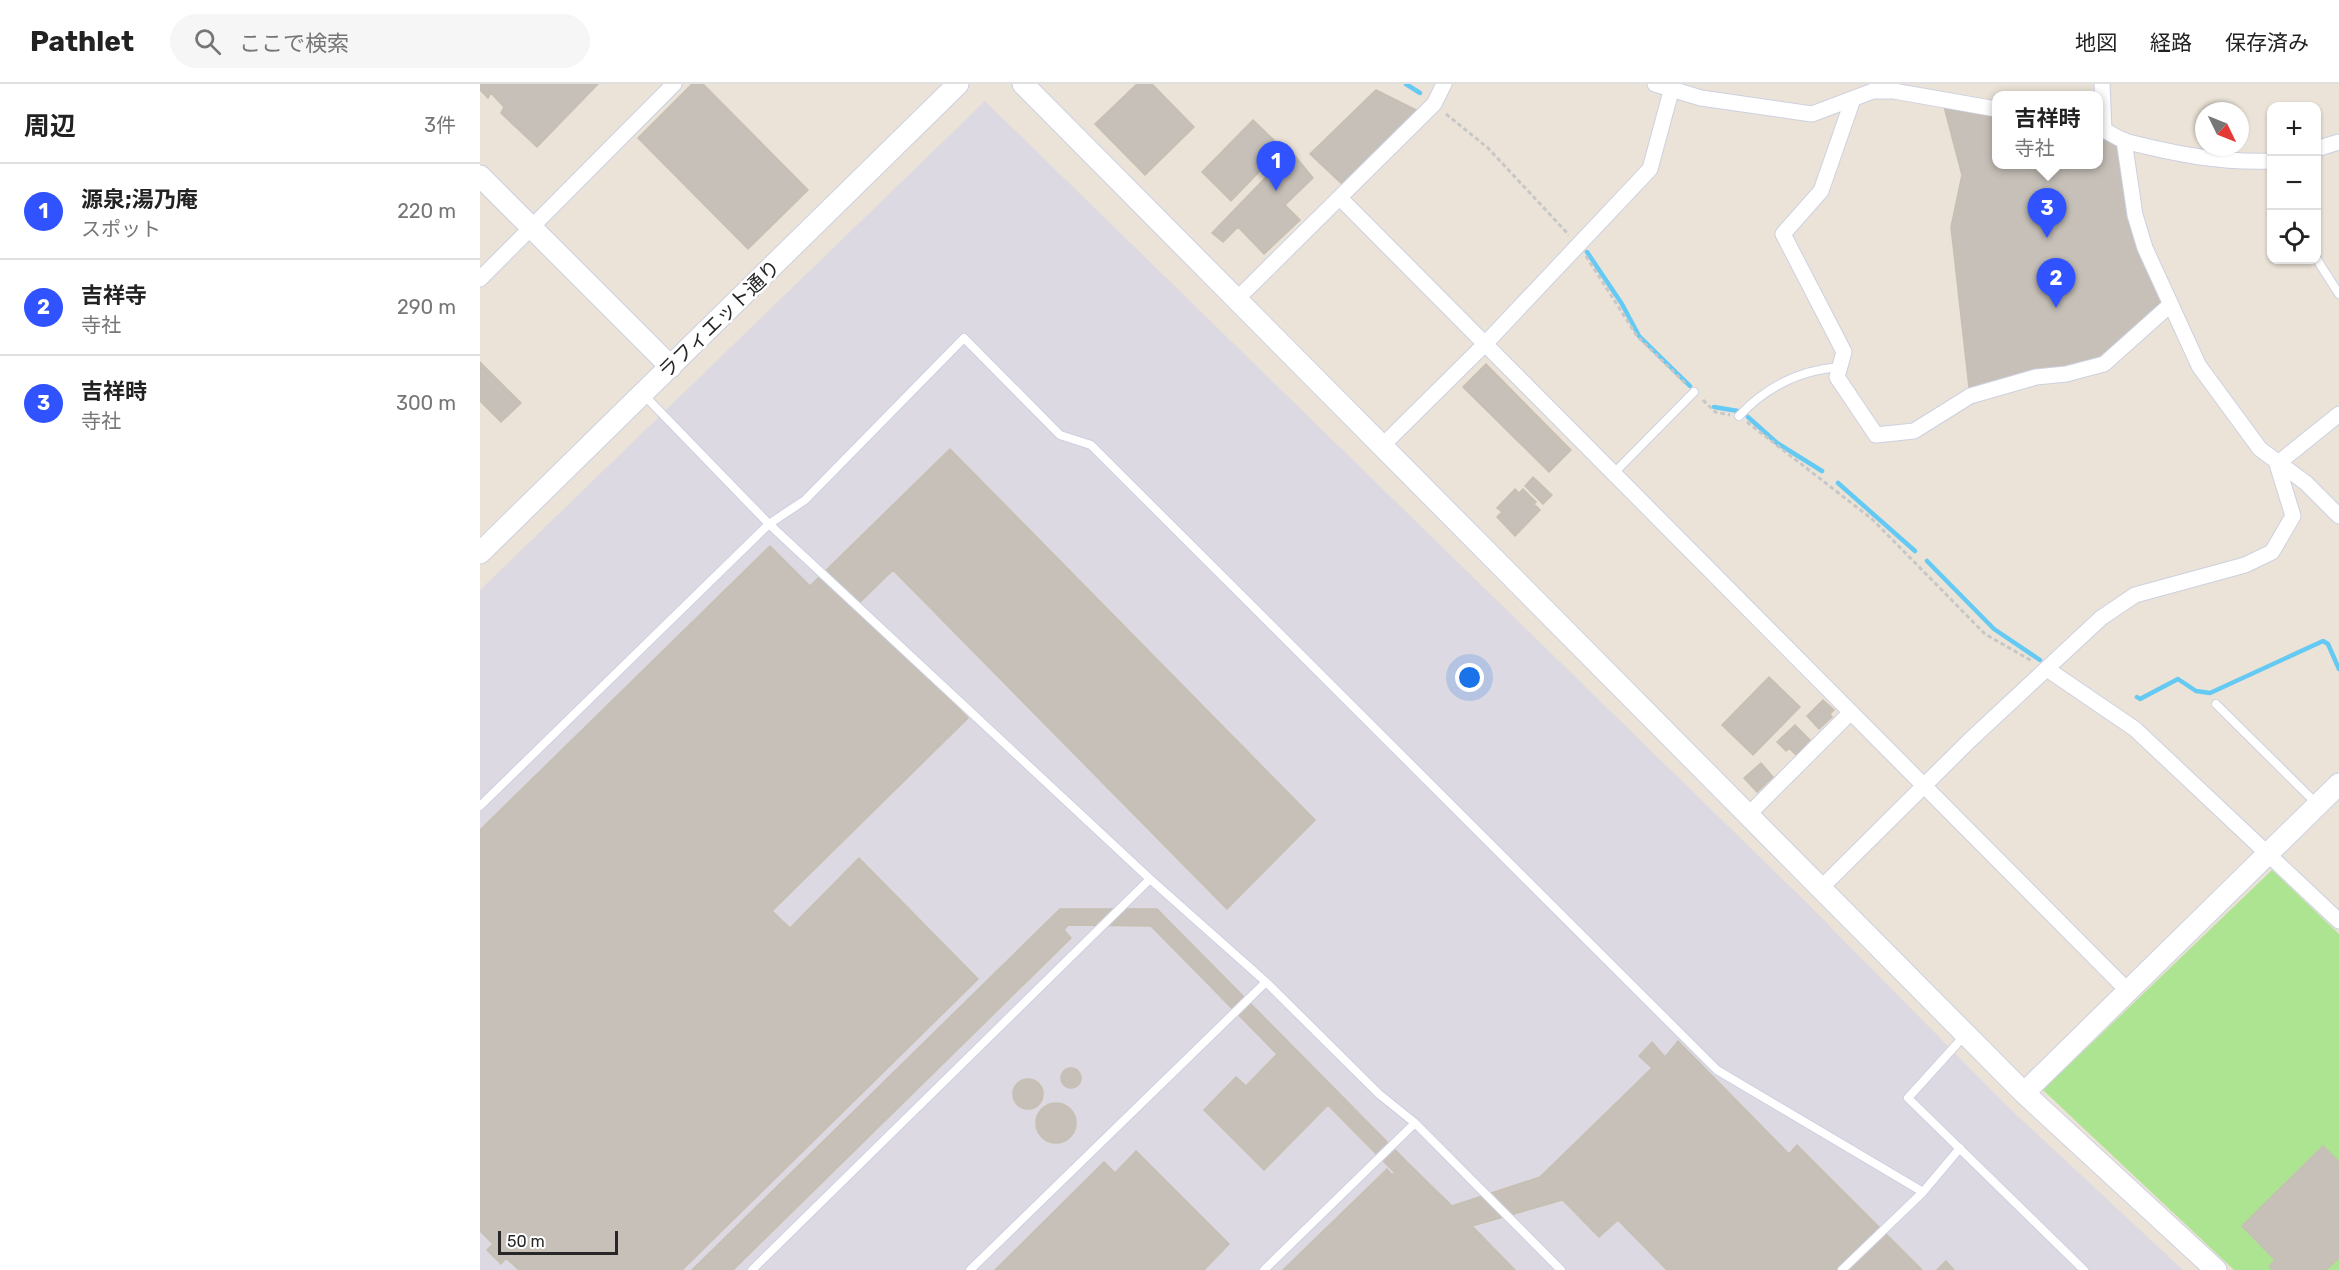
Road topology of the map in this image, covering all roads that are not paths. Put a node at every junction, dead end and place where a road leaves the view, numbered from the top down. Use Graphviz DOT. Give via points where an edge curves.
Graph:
graph roads {
  1 [pos="674,84"];
  2 [pos="958,84"];
  3 [pos="1023,84"];
  4 [pos="1444,84"];
  5 [pos="1655,84"];
  6 [pos="1672,87"];
  7 [pos="1872,87"];
  8 [pos="1853,99"];
  9 [pos="1992,108"];
  10 [pos="2103,130"];
  11 [pos="2124,141"];
  12 [pos="2339,141"];
  13 [pos="2321,147"];
  14 [pos="2267,161"];
  15 [pos="480,176"];
  16 [pos="1340,198"];
  17 [pos="532,228"];
  18 [pos="2320,264"];
  19 [pos="480,279"];
  20 [pos="2339,294"];
  21 [pos="1237,299"];
  22 [pos="2170,305"];
  23 [pos="1485,344"];
  24 [pos="670,367"];
  25 [pos="1840,367"];
  26 [pos="1694,392"];
  27 [pos="642,393"];
  28 [pos="2339,414"];
  29 [pos="1739,416"];
  30 [pos="1383,446"];
  31 [pos="2277,464"];
  32 [pos="1614,473"];
  33 [pos="2339,516"];
  34 [pos="769,524"];
  35 [pos="480,553"];
  36 [pos="2047,669"];
  37 [pos="2216,704"];
  38 [pos="1851,712"];
  39 [pos="2339,784"];
  40 [pos="1925,785"];
  41 [pos="2318,805"];
  42 [pos="480,806"];
  43 [pos="1749,814"];
  44 [pos="2268,854"];
  45 [pos="1150,879"];
  46 [pos="1822,887"];
  47 [pos="2339,921"];
  48 [pos="1266,982"];
  49 [pos="2128,991"];
  50 [pos="1966,1033"];
  51 [pos="2025,1093"];
  52 [pos="1415,1123"];
  53 [pos="1960,1148"];
  54 [pos="1923,1192"];
  55 [pos="752,1270"];
  56 [pos="970,1270"];
  57 [pos="1264,1270"];
  58 [pos="1561,1270"];
  59 [pos="1842,1270"];
  60 [pos="2084,1270"];
  61 [pos="2216,1270"];
  1 -- 17 [label="street"];
  2 -- 24 [label="street, ラフィエット通り"];
  3 -- 21 [label="street"];
  4 -- 16 [label="street" via="1434,104"];
  5 -- 6 [label="street"];
  6 -- 8 [label="street" via="1701,98 1812,114"];
  6 -- 23 [label="street" via="1650,169"];
  7 -- 8 [label="street"];
  7 -- 9 [label="street"];
  8 -- 25 [label="street" via="1821,191 1783,234 1844,352"];
  10 -- 11 [label="street"];
  11 -- 14 [label="street" via="2190,158"];
  11 -- 22 [label="street" via="2135,215"];
  12 -- 13 [label="street"];
  15 -- 17 [label="street"];
  16 -- 21 [label="street"];
  16 -- 23 [label="street"];
  17 -- 19 [label="street"];
  17 -- 24 [label="street"];
  18 -- 20 [label="lane"];
  21 -- 30 [label="street"];
  22 -- 25 [label="street" via="2104,364 2036,377 1970,396 1914,431 1876,435 1837,377"];
  22 -- 31 [label="street" via="2199,366 2260,449"];
  23 -- 30 [label="street"];
  23 -- 32 [label="street"];
  24 -- 27 [label="street, ラフィエット通り"];
  25 -- 29 [label="lane" via="1789,378"];
  26 -- 32 [label="lane"];
  27 -- 34 [label="lane"];
  27 -- 35 [label="street, ラフィエット通り"];
  28 -- 31 [label="street"];
  30 -- 43 [label="street"];
  31 -- 33 [label="street" via="2306,483"];
  31 -- 36 [label="street" via="2293,516 2272,552 2245,565 2135,595 2101,618"];
  32 -- 38 [label="street"];
  34 -- 42 [label="lane"];
  34 -- 45 [label="lane"];
  34 -- 54 [label="lane" via="805,500 964,338 1060,435 1092,445 1717,1070"];
  36 -- 40 [label="street"];
  36 -- 44 [label="street" via="2135,729"];
  37 -- 41 [label="lane"];
  38 -- 40 [label="street"];
  38 -- 43 [label="street"];
  39 -- 41 [label="street"];
  40 -- 46 [label="street"];
  40 -- 49 [label="street"];
  41 -- 44 [label="street"];
  43 -- 46 [label="street"];
  44 -- 47 [label="street"];
  44 -- 49 [label="street"];
  45 -- 48 [label="lane"];
  45 -- 55 [label="lane"];
  46 -- 50 [label="street"];
  48 -- 52 [label="lane" via="1379,1094"];
  48 -- 56 [label="lane"];
  49 -- 51 [label="street"];
  50 -- 51 [label="street"];
  50 -- 53 [label="lane" via="1908,1098"];
  51 -- 61 [label="street"];
  52 -- 57 [label="lane"];
  52 -- 58 [label="lane"];
  53 -- 54 [label="lane"];
  53 -- 60 [label="lane"];
  54 -- 59 [label="lane"];
}
